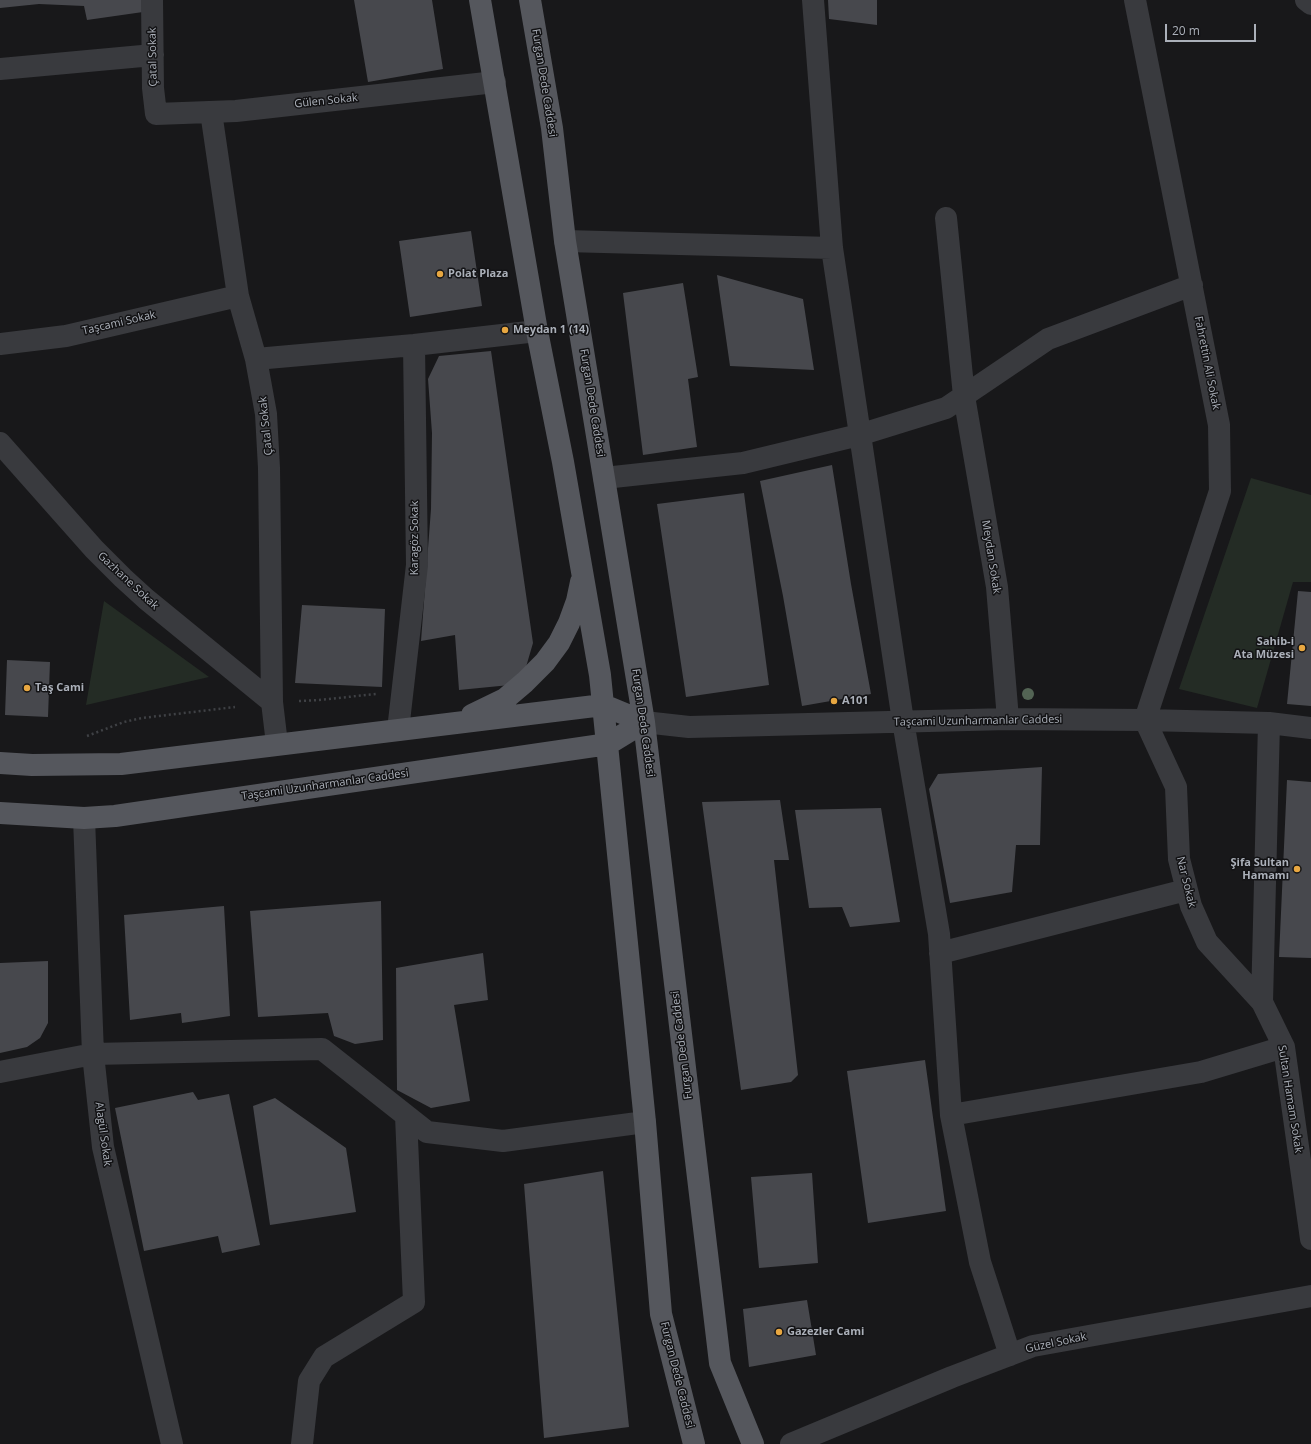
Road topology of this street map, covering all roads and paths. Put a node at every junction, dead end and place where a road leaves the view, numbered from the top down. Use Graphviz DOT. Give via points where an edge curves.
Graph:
graph roads {
  1 [pos="152,0"];
  2 [pos="480,0"];
  3 [pos="530,0"];
  4 [pos="813,0"];
  5 [pos="1135,0"];
  6 [pos="1306,0"];
  7 [pos="1311,4"];
  8 [pos="153,56"];
  9 [pos="0,69"];
  10 [pos="495,82"];
  11 [pos="211,112"];
  12 [pos="156,114"];
  13 [pos="946,218"];
  14 [pos="565,241"];
  15 [pos="832,248"];
  16 [pos="1192,285"];
  17 [pos="238,296"];
  18 [pos="538,331"];
  19 [pos="0,344"];
  20 [pos="414,345"];
  21 [pos="256,359"];
  22 [pos="964,396"];
  23 [pos="860,435"];
  24 [pos="0,443"];
  25 [pos="604,478"];
  26 [pos="582,573"];
  27 [pos="272,702"];
  28 [pos="603,705"];
  29 [pos="1008,719"];
  30 [pos="1145,720"];
  31 [pos="644,722"];
  32 [pos="903,722"];
  33 [pos="454,723"];
  34 [pos="1269,723"];
  35 [pos="1311,728"];
  36 [pos="398,730"];
  37 [pos="277,744"];
  38 [pos="608,744"];
  39 [pos="0,763"];
  40 [pos="0,813"];
  41 [pos="84,818"];
  42 [pos="1186,890"];
  43 [pos="940,953"];
  44 [pos="1262,1002"];
  45 [pos="1284,1048"];
  46 [pos="93,1054"];
  47 [pos="0,1072"];
  48 [pos="951,1115"];
  49 [pos="406,1116"];
  50 [pos="645,1122"];
  51 [pos="1311,1240"];
  52 [pos="1311,1296"];
  53 [pos="1010,1355"];
  54 [pos="172,1444"];
  55 [pos="302,1444"];
  56 [pos="694,1444"];
  57 [pos="753,1444"];
  58 [pos="791,1444"];
  1 -- 8 [label="street, Çatal Sokak"];
  2 -- 10 [label="main road, Furgan Dede Caddesi"];
  3 -- 14 [label="main road, Furgan Dede Caddesi" via="552,128"];
  4 -- 15 [label="street"];
  5 -- 16 [label="street, Fahrettin Ali Sokak"];
  6 -- 7 [label="street"];
  8 -- 9 [label="street"];
  8 -- 12 [label="street, Çatal Sokak"];
  10 -- 11 [label="street, Gülen Sokak"];
  10 -- 18 [label="main road, Furgan Dede Caddesi"];
  11 -- 12 [label="street, Gülen Sokak"];
  11 -- 17 [label="street, Çatal Sokak"];
  13 -- 22 [label="street, Meydan Sokak"];
  14 -- 15 [label="street"];
  14 -- 25 [label="main road, Furgan Dede Caddesi"];
  15 -- 23 [label="street"];
  16 -- 22 [label="street" via="1048,339"];
  16 -- 30 [label="street, Fahrettin Ali Sokak" via="1219,425 1220,491"];
  17 -- 19 [label="street, Taşcami Sokak" via="66,336"];
  17 -- 21 [label="street, Çatal Sokak"];
  18 -- 20 [label="street"];
  18 -- 26 [label="main road, Furgan Dede Caddesi"];
  20 -- 21 [label="street"];
  20 -- 36 [label="street, Karagöz Sokak" via="417,565"];
  21 -- 27 [label="street, Çatal Sokak" via="266,414 270,468"];
  22 -- 23 [label="street" via="946,408"];
  22 -- 29 [label="street, Meydan Sokak" via="996,587"];
  23 -- 25 [label="street" via="743,463"];
  23 -- 32 [label="street"];
  24 -- 27 [label="street, Gazhane Sokak" via="123,578"];
  25 -- 31 [label="main road, Furgan Dede Caddesi"];
  26 -- 28 [label="main road, Furgan Dede Caddesi"];
  26 -- 33 [label="main road" via="577,601 569,623 545,662 505,699"];
  27 -- 37 [label="street, Çatal Sokak"];
  28 -- 31 [label="main road, Taşcami Uzunharmanlar Caddesi"];
  28 -- 33 [label="main road, Taşcami Uzunharmanlar Caddesi"];
  28 -- 38 [label="main road, Furgan Dede Caddesi"];
  29 -- 30 [label="street, Taşcami Uzunharmanlar Caddesi"];
  29 -- 32 [label="street, Taşcami Uzunharmanlar Caddesi"];
  30 -- 34 [label="street, Taşcami Uzunharmanlar Caddesi"];
  30 -- 42 [label="street, Nar Sokak" via="1176,787 1179,859"];
  31 -- 32 [label="street, Taşcami Uzunharmanlar Caddesi" via="689,727"];
  31 -- 38 [label="main road, Taşcami Uzunharmanlar Caddesi"];
  31 -- 57 [label="main road, Furgan Dede Caddesi" via="720,1363"];
  32 -- 43 [label="street" via="939,934"];
  33 -- 36 [label="main road, Taşcami Uzunharmanlar Caddesi"];
  34 -- 35 [label="street, Taşcami Uzunharmanlar Caddesi"];
  34 -- 44 [label="street, Sultan Hamam Sokak"];
  36 -- 37 [label="main road, Taşcami Uzunharmanlar Caddesi"];
  37 -- 39 [label="main road, Taşcami Uzunharmanlar Caddesi" via="120,764"];
  38 -- 41 [label="main road, Taşcami Uzunharmanlar Caddesi" via="115,816"];
  38 -- 50 [label="main road, Furgan Dede Caddesi"];
  40 -- 41 [label="main road, Taşcami Uzunharmanlar Caddesi"];
  41 -- 46 [label="street, Alagül Sokak"];
  42 -- 43 [label="street"];
  42 -- 44 [label="street, Nar Sokak" via="1207,942"];
  43 -- 48 [label="street"];
  44 -- 45 [label="street, Sultan Hamam Sokak"];
  45 -- 48 [label="street" via="1201,1072"];
  45 -- 51 [label="street, Sultan Hamam Sokak"];
  46 -- 47 [label="street"];
  46 -- 49 [label="street" via="322,1049"];
  46 -- 54 [label="street, Alagül Sokak" via="103,1147"];
  48 -- 53 [label="street" via="980,1262"];
  49 -- 50 [label="street" via="427,1132 503,1141"];
  49 -- 55 [label="street" via="414,1302 324,1356 309,1381"];
  50 -- 56 [label="main road, Furgan Dede Caddesi" via="661,1314"];
  52 -- 53 [label="street, Güzel Sokak" via="1033,1346"];
  53 -- 58 [label="street, Güzel Sokak"];
}
